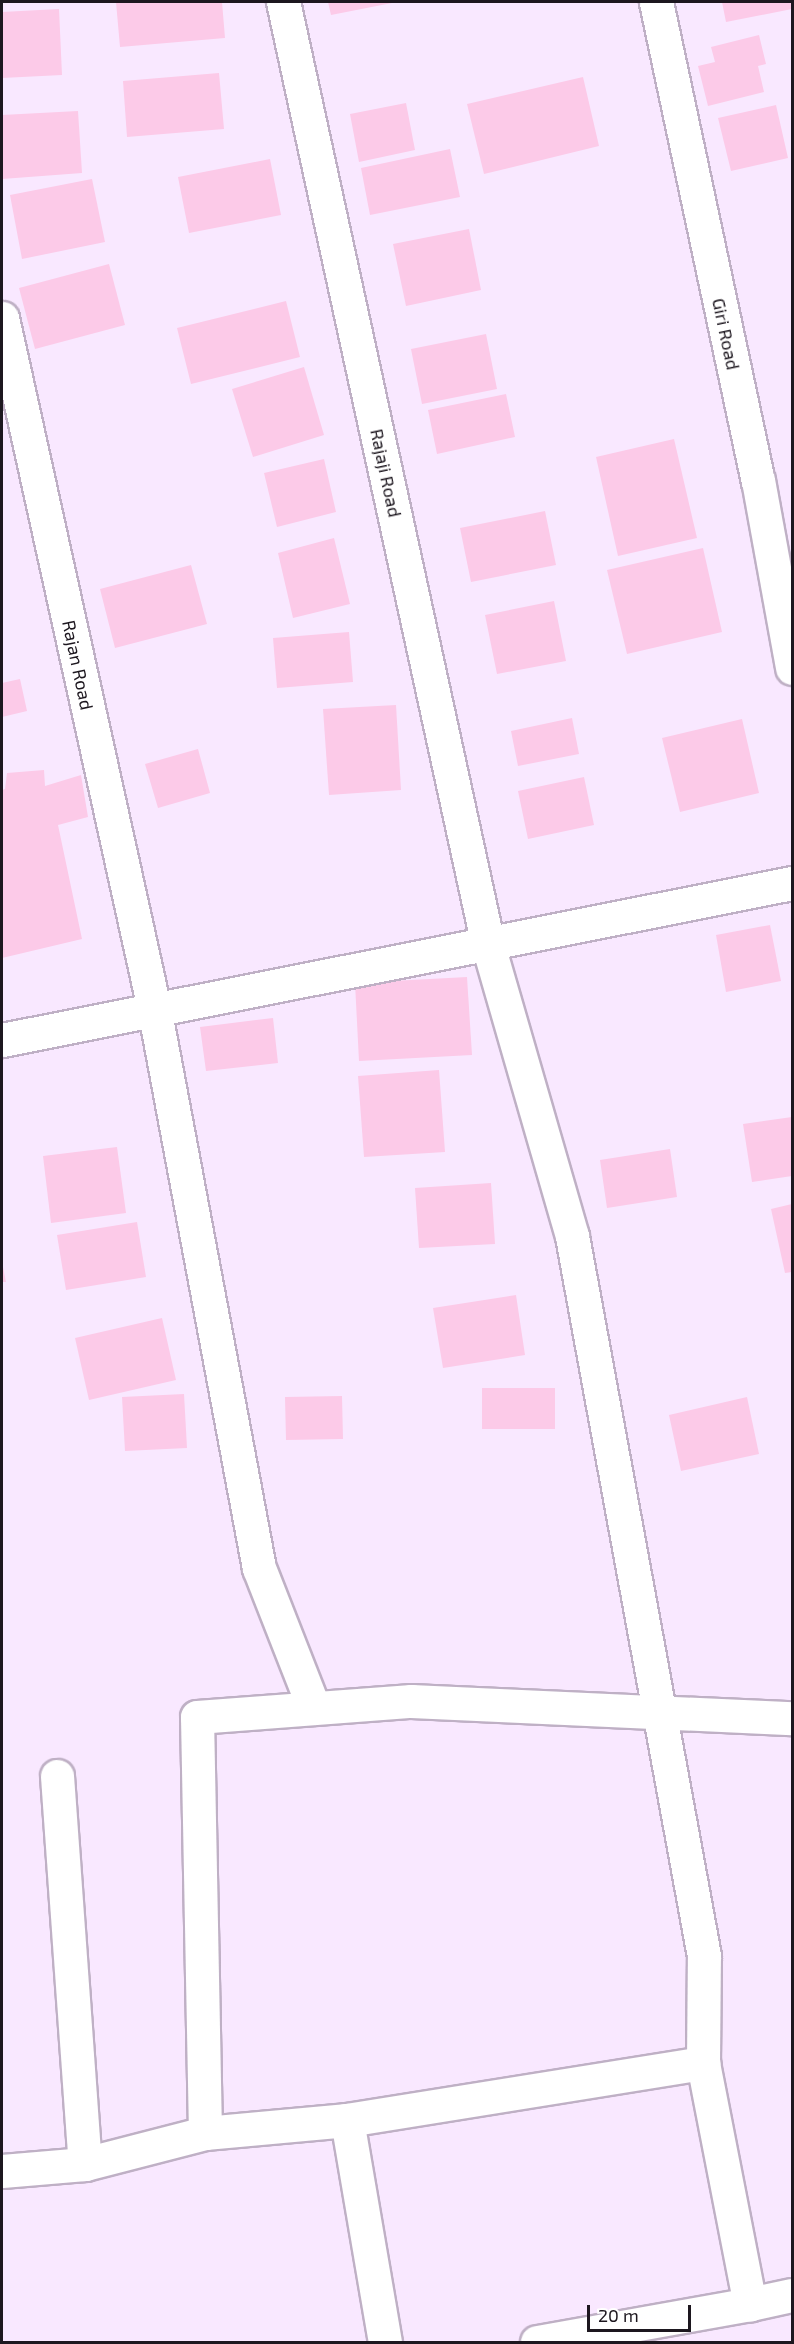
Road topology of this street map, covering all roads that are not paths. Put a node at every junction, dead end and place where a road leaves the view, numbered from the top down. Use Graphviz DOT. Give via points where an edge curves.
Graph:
graph roads {
  1 [pos="283,2"];
  2 [pos="656,2"];
  3 [pos="2,318"];
  4 [pos="792,668"];
  5 [pos="792,883"];
  6 [pos="488,945"];
  7 [pos="154,1013"];
  8 [pos="2,1040"];
  9 [pos="314,1708"];
  10 [pos="659,1709"];
  11 [pos="792,1718"];
  12 [pos="57,1776"];
  13 [pos="703,2063"];
  14 [pos="347,2120"];
  15 [pos="205,2133"];
  16 [pos="85,2164"];
  17 [pos="2,2171"];
  18 [pos="792,2295"];
  19 [pos="750,2304"];
  20 [pos="652,2332"];
  21 [pos="385,2343"];
  22 [pos="537,2343"];
  1 -- 6 [label="street, Rajaji Road"];
  2 -- 4 [label="street, Giri Road" via="758,480"];
  3 -- 7 [label="street, Rajan Road"];
  5 -- 6 [label="street"];
  6 -- 7 [label="street"];
  6 -- 10 [label="street, Rajaji Road" via="572,1236"];
  7 -- 8 [label="street"];
  7 -- 9 [label="street, Rajan Road" via="259,1568"];
  9 -- 10 [label="street" via="411,1701"];
  9 -- 15 [label="street" via="197,1717"];
  10 -- 11 [label="street"];
  10 -- 13 [label="street, Rajaji Road" via="704,1956"];
  12 -- 16 [label="street"];
  13 -- 14 [label="street"];
  13 -- 19 [label="street, Rajaji Road"];
  14 -- 15 [label="street"];
  14 -- 21 [label="street"];
  15 -- 16 [label="street"];
  16 -- 17 [label="street"];
  18 -- 19 [label="street"];
  19 -- 20 [label="street"];
  20 -- 22 [label="street"];
}
